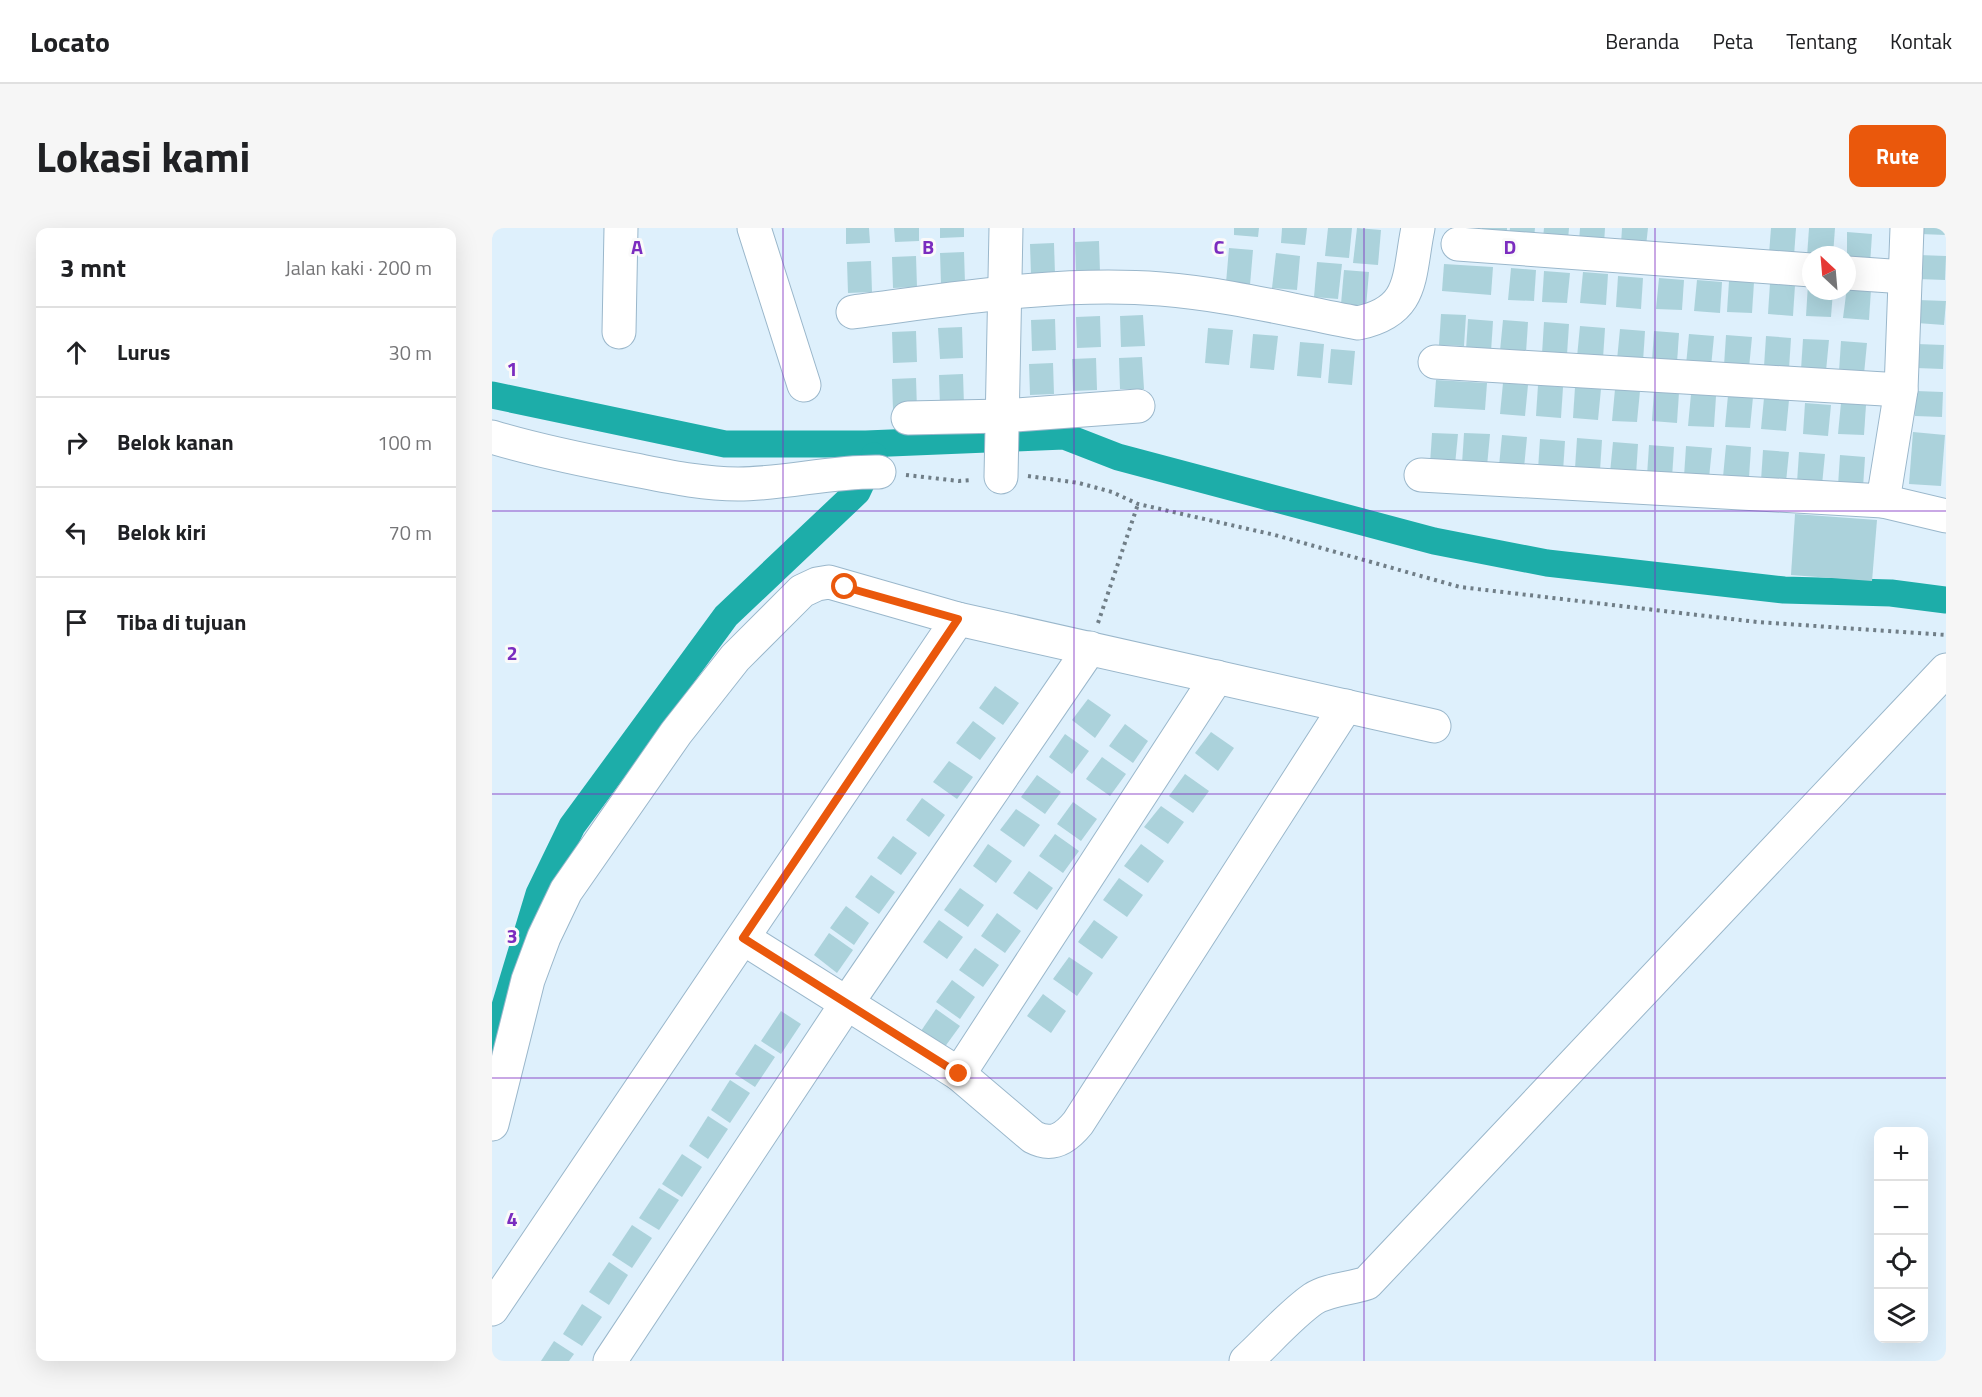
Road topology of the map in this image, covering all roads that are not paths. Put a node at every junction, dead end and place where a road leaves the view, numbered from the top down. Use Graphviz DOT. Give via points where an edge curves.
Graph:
graph roads {
  1 [pos="621,228"];
  2 [pos="754,228"];
  3 [pos="1006,228"];
  4 [pos="1418,228"];
  5 [pos="1907,228"];
  6 [pos="1458,244"];
  7 [pos="1802,269"];
  8 [pos="1856,274"];
  9 [pos="1905,277"];
  10 [pos="1005,293"];
  11 [pos="853,312"];
  12 [pos="619,332"];
  13 [pos="1436,362"];
  14 [pos="804,385"];
  15 [pos="1901,390"];
  16 [pos="1138,406"];
  17 [pos="908,418"];
  18 [pos="1003,421"];
  19 [pos="492,437"];
  20 [pos="1001,470"];
  21 [pos="879,472"];
  22 [pos="1421,475"];
  23 [pos="1883,501"];
  24 [pos="1946,516"];
  25 [pos="958,619"];
  26 [pos="1090,648"];
  27 [pos="1946,670"];
  28 [pos="1217,677"];
  29 [pos="1346,706"];
  30 [pos="1434,726"];
  31 [pos="743,938"];
  32 [pos="848,1003"];
  33 [pos="959,1074"];
  34 [pos="492,1124"];
  35 [pos="492,1309"];
  36 [pos="610,1361"];
  37 [pos="1246,1361"];
  1 -- 12 [label="street"];
  2 -- 14 [label="street"];
  3 -- 10 [label="street"];
  4 -- 10 [label="street" via="1404,294 1398,305 1378,318 1358,323 1161,289"];
  5 -- 9 [label="street"];
  6 -- 7 [label="street"];
  8 -- 9 [label="street"];
  9 -- 15 [label="street"];
  10 -- 11 [label="street"];
  10 -- 18 [label="street"];
  13 -- 15 [label="street"];
  15 -- 23 [label="street"];
  16 -- 18 [label="street"];
  17 -- 18 [label="street"];
  18 -- 20 [label="street"];
  19 -- 21 [label="street" via="537,451 718,484"];
  22 -- 23 [label="street"];
  23 -- 24 [label="street"];
  25 -- 26 [label="street"];
  25 -- 31 [label="street"];
  25 -- 34 [label="street" via="829,582 817,584 802,591 735,658 676,733 566,891 528,980"];
  26 -- 28 [label="street"];
  26 -- 32 [label="street"];
  27 -- 37 [label="street" via="1367,1283 1313,1299"];
  28 -- 29 [label="street"];
  28 -- 33 [label="street"];
  29 -- 30 [label="street"];
  29 -- 33 [label="street" via="1068,1136 1044,1143 1033,1137"];
  31 -- 32 [label="street"];
  31 -- 35 [label="street"];
  32 -- 33 [label="street"];
  32 -- 36 [label="street"];
}
